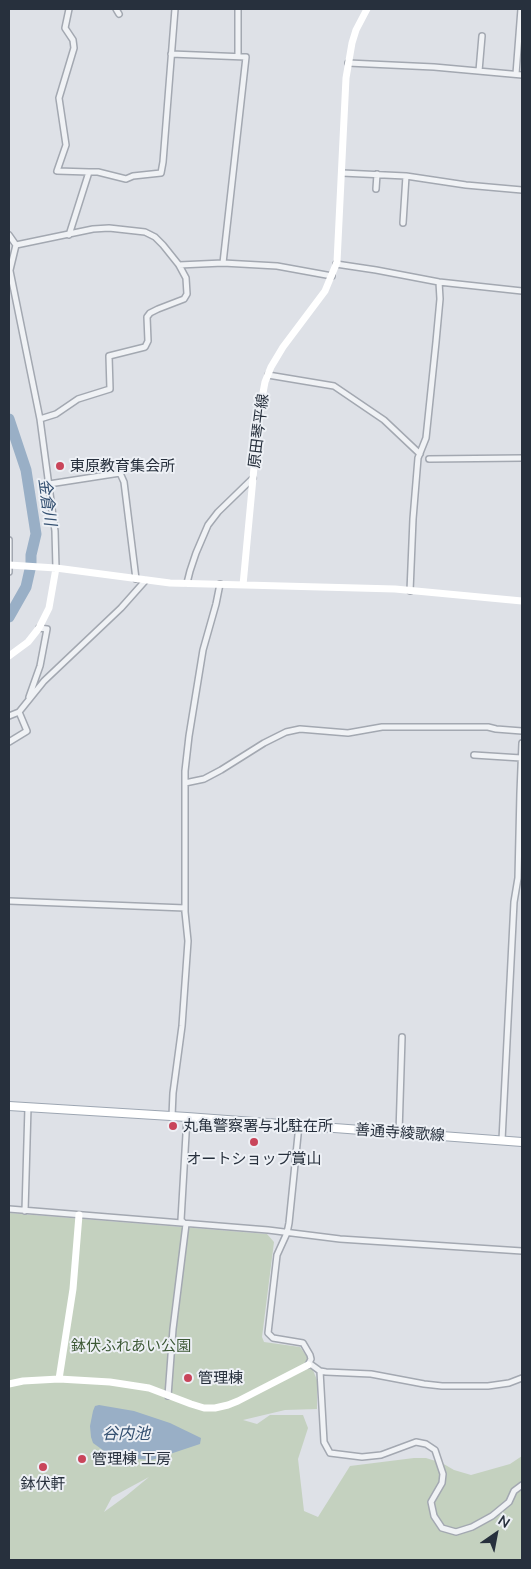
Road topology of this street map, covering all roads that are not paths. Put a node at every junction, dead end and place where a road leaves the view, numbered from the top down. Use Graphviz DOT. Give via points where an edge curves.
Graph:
graph roads {
  1 [pos="69,9"];
  2 [pos="175,9"];
  3 [pos="238,9"];
  4 [pos="367,9"];
  5 [pos="522,9"];
  6 [pos="482,36"];
  7 [pos="171,54"];
  8 [pos="238,56"];
  9 [pos="348,63"];
  10 [pos="480,71"];
  11 [pos="516,74"];
  12 [pos="522,74"];
  13 [pos="89,172"];
  14 [pos="342,173"];
  15 [pos="377,174"];
  16 [pos="406,176"];
  17 [pos="376,189"];
  18 [pos="522,190"];
  19 [pos="398,199"];
  20 [pos="404,200"];
  21 [pos="403,223"];
  22 [pos="9,235"];
  23 [pos="69,235"];
  24 [pos="16,245"];
  25 [pos="179,264"];
  26 [pos="223,264"];
  27 [pos="336,264"];
  28 [pos="9,268"];
  29 [pos="332,276"];
  30 [pos="439,282"];
  31 [pos="522,291"];
  32 [pos="268,375"];
  33 [pos="40,419"];
  34 [pos="420,454"];
  35 [pos="522,458"];
  36 [pos="430,459"];
  37 [pos="253,477"];
  38 [pos="49,484"];
  39 [pos="9,540"];
  40 [pos="9,567"];
  41 [pos="53,568"];
  42 [pos="136,579"];
  43 [pos="145,581"];
  44 [pos="187,584"];
  45 [pos="220,584"];
  46 [pos="243,585"];
  47 [pos="410,591"];
  48 [pos="522,601"];
  49 [pos="39,628"];
  50 [pos="9,656"];
  51 [pos="28,700"];
  52 [pos="19,712"];
  53 [pos="9,716"];
  54 [pos="522,731"];
  55 [pos="9,742"];
  56 [pos="522,743"];
  57 [pos="474,755"];
  58 [pos="522,758"];
  59 [pos="185,783"];
  60 [pos="521,806"];
  61 [pos="9,900"];
  62 [pos="185,908"];
  63 [pos="402,1037"];
  64 [pos="9,1106"];
  65 [pos="28,1107"];
  66 [pos="172,1116"];
  67 [pos="187,1117"];
  68 [pos="299,1125"];
  69 [pos="399,1132"];
  70 [pos="502,1140"];
  71 [pos="522,1142"];
  72 [pos="9,1209"];
  73 [pos="25,1211"];
  74 [pos="79,1216"];
  75 [pos="186,1224"];
  76 [pos="287,1233"];
  77 [pos="522,1251"];
  78 [pos="309,1364"];
  79 [pos="320,1371"];
  80 [pos="59,1378"];
  81 [pos="522,1378"];
  82 [pos="9,1384"];
  83 [pos="168,1396"];
  84 [pos="522,1485"];
  1 -- 13 [label="street" via="65,28 74,48 59,98 66,145 56,171"];
  2 -- 7 [label="street"];
  3 -- 8 [label="street"];
  4 -- 9 [label="main road, 原田琴平線" via="356,30"];
  5 -- 11 [label="street"];
  6 -- 10 [label="street"];
  7 -- 8 [label="street"];
  7 -- 13 [label="street" via="161,173 126,179"];
  8 -- 26 [label="street" via="246,57"];
  9 -- 10 [label="street"];
  9 -- 14 [label="main road, 原田琴平線"];
  10 -- 11 [label="street"];
  11 -- 12 [label="street"];
  13 -- 23 [label="street"];
  14 -- 15 [label="street"];
  14 -- 27 [label="main road, 原田琴平線"];
  15 -- 16 [label="street"];
  15 -- 17 [label="street"];
  16 -- 18 [label="street"];
  16 -- 20 [label="street"];
  19 -- 20 [label="street"];
  20 -- 21 [label="street"];
  22 -- 24 [label="street"];
  23 -- 24 [label="street"];
  23 -- 25 [label="street" via="109,228 145,232 163,245"];
  24 -- 28 [label="street"];
  25 -- 26 [label="street"];
  25 -- 33 [label="street" via="186,278 187,294 184,299 150,313 147,317 146,347 108,356 110,389 78,399 56,414"];
  26 -- 29 [label="street" via="277,266"];
  27 -- 29 [label="main road, 原田琴平線"];
  27 -- 30 [label="street"];
  28 -- 33 [label="street"];
  29 -- 32 [label="main road, 原田琴平線" via="325,291 283,347"];
  30 -- 31 [label="street"];
  30 -- 34 [label="street" via="426,438"];
  32 -- 34 [label="street" via="334,386 384,420"];
  32 -- 37 [label="main road, 原田琴平線"];
  33 -- 38 [label="street"];
  34 -- 47 [label="street"];
  35 -- 36 [label="street"];
  37 -- 44 [label="street" via="208,525"];
  37 -- 46 [label="main road, 原田琴平線"];
  38 -- 41 [label="street" via="56,531"];
  38 -- 42 [label="street" via="120,473 124,482"];
  39 -- 40 [label="street"];
  40 -- 41 [label="main road"];
  41 -- 42 [label="main road"];
  41 -- 49 [label="main road" via="49,608"];
  42 -- 43 [label="main road"];
  43 -- 44 [label="main road"];
  43 -- 51 [label="street"];
  44 -- 45 [label="main road"];
  45 -- 46 [label="main road"];
  45 -- 59 [label="street" via="203,650"];
  46 -- 47 [label="main road"];
  47 -- 48 [label="main road"];
  49 -- 50 [label="main road" via="28,642"];
  49 -- 51 [label="street" via="47,629 40,666"];
  51 -- 52 [label="street"];
  52 -- 53 [label="street"];
  52 -- 55 [label="street" via="27,732"];
  54 -- 59 [label="street" via="488,727 382,727 348,733 286,732 204,779"];
  56 -- 58 [label="street"];
  57 -- 58 [label="street"];
  58 -- 60 [label="street"];
  59 -- 62 [label="street"];
  60 -- 70 [label="street"];
  61 -- 62 [label="street"];
  62 -- 66 [label="street" via="187,961"];
  63 -- 69 [label="street"];
  64 -- 65 [label="main road, 善通寺綾歌線"];
  65 -- 66 [label="main road, 善通寺綾歌線"];
  65 -- 73 [label="street"];
  66 -- 67 [label="main road, 善通寺綾歌線"];
  67 -- 68 [label="main road, 善通寺綾歌線"];
  67 -- 75 [label="street" via="181,1220"];
  68 -- 69 [label="main road, 善通寺綾歌線"];
  68 -- 76 [label="street"];
  69 -- 70 [label="main road, 善通寺綾歌線"];
  70 -- 71 [label="main road, 善通寺綾歌線"];
  72 -- 73 [label="street"];
  73 -- 74 [label="street"];
  74 -- 75 [label="street"];
  74 -- 80 [label="main road" via="73,1289"];
  75 -- 76 [label="street"];
  75 -- 83 [label="street"];
  76 -- 77 [label="street"];
  76 -- 78 [label="street" via="277,1255 268,1333 274,1338 303,1343 311,1358"];
  78 -- 79 [label="street"];
  78 -- 83 [label="main road" via="228,1405 215,1408 204,1408"];
  79 -- 81 [label="street" via="468,1387 509,1383"];
  79 -- 84 [label="street" via="324,1442 330,1453 362,1457 381,1455 416,1442 435,1450 443,1474 431,1502 434,1516 442,1528 456,1532 472,1527 509,1502 514,1491"];
  80 -- 82 [label="main road"];
  80 -- 83 [label="main road" via="134,1385"];
}
